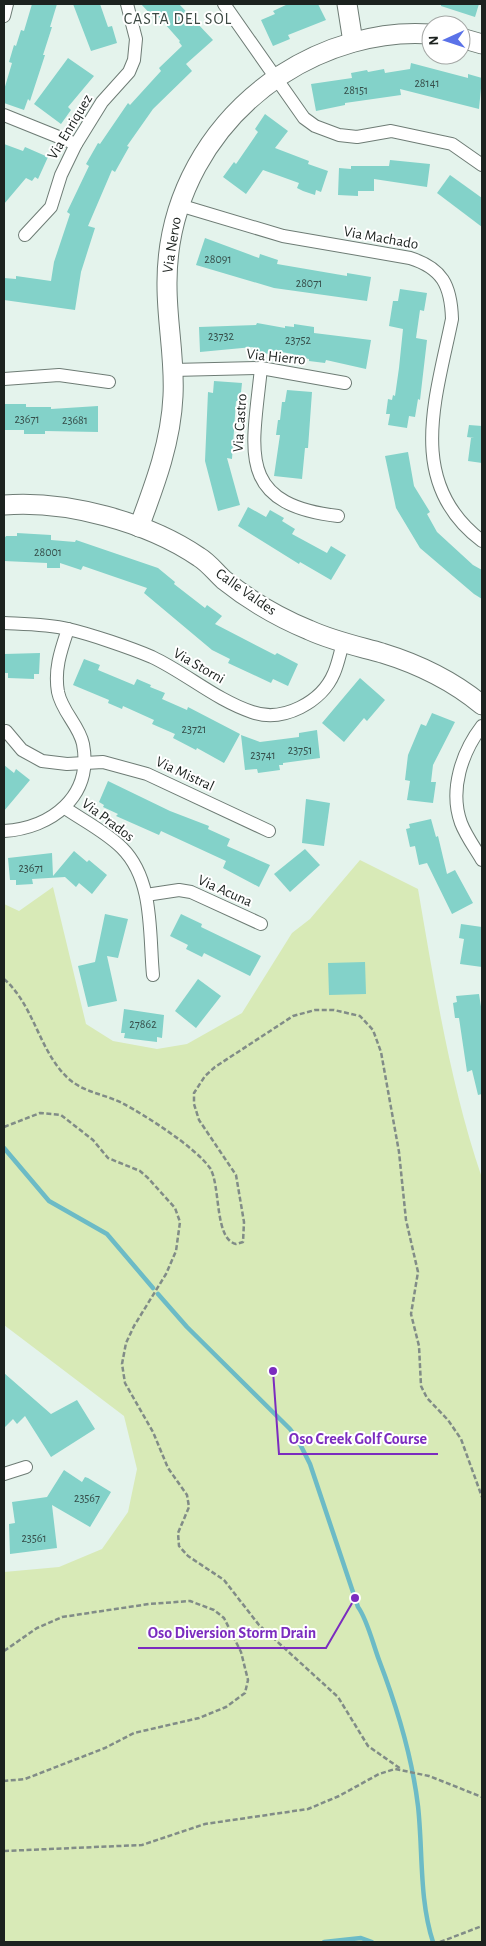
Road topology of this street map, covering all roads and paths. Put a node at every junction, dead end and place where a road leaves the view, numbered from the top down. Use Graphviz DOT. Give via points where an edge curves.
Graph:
graph roads {
  1 [pos="8,4"];
  2 [pos="127,4"];
  3 [pos="224,4"];
  4 [pos="347,4"];
  5 [pos="4,16"];
  6 [pos="421,34"];
  7 [pos="353,42"];
  8 [pos="275,79"];
  9 [pos="4,115"];
  10 [pos="76,144"];
  11 [pos="482,164"];
  12 [pos="178,205"];
  13 [pos="24,235"];
  14 [pos="261,368"];
  15 [pos="173,370"];
  16 [pos="4,379"];
  17 [pos="109,382"];
  18 [pos="345,383"];
  19 [pos="4,505"];
  20 [pos="338,516"];
  21 [pos="139,527"];
  22 [pos="482,541"];
  23 [pos="4,623"];
  24 [pos="68,629"];
  25 [pos="343,644"];
  26 [pos="482,705"];
  27 [pos="482,726"];
  28 [pos="6,731"];
  29 [pos="84,762"];
  30 [pos="65,808"];
  31 [pos="4,831"];
  32 [pos="269,831"];
  33 [pos="482,860"];
  34 [pos="146,895"];
  35 [pos="261,924"];
  36 [pos="153,975"];
  37 [pos="4,978"];
  38 [pos="4,1127"];
  39 [pos="26,1466"];
  40 [pos="4,1474"];
  41 [pos="482,1497"];
  42 [pos="4,1652"];
  43 [pos="403,1769"];
  44 [pos="4,1781"];
  45 [pos="482,1797"];
  46 [pos="4,1850"];
  47 [pos="482,1926"];
  48 [pos="440,1942"];
  1 -- 5 [label="street"];
  2 -- 10 [label="street, Via Enriquez" via="136,39 134,60"];
  3 -- 8 [label="street"];
  4 -- 7 [label="street"];
  6 -- 7 [label="street, Via Nervo" via="391,33"];
  7 -- 8 [label="street, Via Nervo" via="305,59"];
  8 -- 11 [label="street" via="304,118 315,126 339,135 357,137 390,131 452,144"];
  8 -- 12 [label="street, Via Nervo" via="233,113 188,181"];
  9 -- 10 [label="street"];
  10 -- 13 [label="street, Via Enriquez" via="61,175 51,207"];
  12 -- 15 [label="street, Via Nervo" via="167,271"];
  12 -- 22 [label="street, Via Machado" via="283,236 410,258 428,264 438,273 452,303 452,319 432,419 433,464 455,516"];
  14 -- 15 [label="street, Via Hierro"];
  14 -- 18 [label="street, Via Hierro"];
  14 -- 20 [label="street, Via Castro" via="254,440 258,475 266,488 281,501 310,513"];
  15 -- 21 [label="street, Via Nervo" via="171,419 162,465"];
  16 -- 17 [label="street" via="59,375"];
  19 -- 21 [label="street, Calle Valdes" via="70,509"];
  21 -- 25 [label="street, Calle Valdes" via="173,540 277,614"];
  23 -- 24 [label="street, Via Storni"];
  24 -- 25 [label="street, Via Storni" via="151,657 230,702 253,713 269,714 285,713 316,696 334,673"];
  24 -- 29 [label="street" via="57,660 58,693 83,743"];
  25 -- 26 [label="street, Calle Valdes" via="412,664 442,678"];
  27 -- 33 [label="street" via="471,741 458,774 456,791 461,822"];
  28 -- 29 [label="street, Via Mistral" via="22,750 42,761"];
  29 -- 30 [label="street" via="76,792"];
  29 -- 32 [label="street, Via Mistral" via="103,762 147,774"];
  30 -- 31 [label="street" via="36,825"];
  30 -- 34 [label="street, Via Prados" via="125,851 136,867"];
  34 -- 35 [label="street, Via Acuna" via="180,890 191,892"];
  34 -- 36 [label="street, Via Prados"];
  37 -- 41 [label="path" via="24,1003 51,1055 66,1076 88,1091 122,1103 200,1157 215,1180 224,1231 236,1244 243,1242 245,1232 238,1185 232,1168 212,1142 195,1110 194,1093 205,1076 224,1060 293,1016 316,1010 334,1010 352,1013 369,1024 384,1063 408,1231 418,1272 411,1314 419,1346 421,1386 426,1398 461,1439"];
  38 -- 43 [label="path" via="40,1113 61,1116 93,1140 108,1158 140,1171 174,1208 179,1229 172,1261 134,1326 126,1343 122,1364 125,1383 150,1425 168,1468 187,1496 188,1507 178,1533 179,1546 188,1556 224,1580 259,1625 338,1697 368,1746"];
  39 -- 40 [label="street"];
  42 -- 44 [label="path" via="46,1623 62,1617 88,1611 190,1601 214,1610 224,1618 238,1644 248,1680 245,1693 226,1707 199,1718 134,1733 105,1748 25,1779"];
  43 -- 45 [label="path"];
  43 -- 46 [label="path" via="379,1774 308,1809 205,1824 142,1845"];
  47 -- 48 [label="path"];
}
